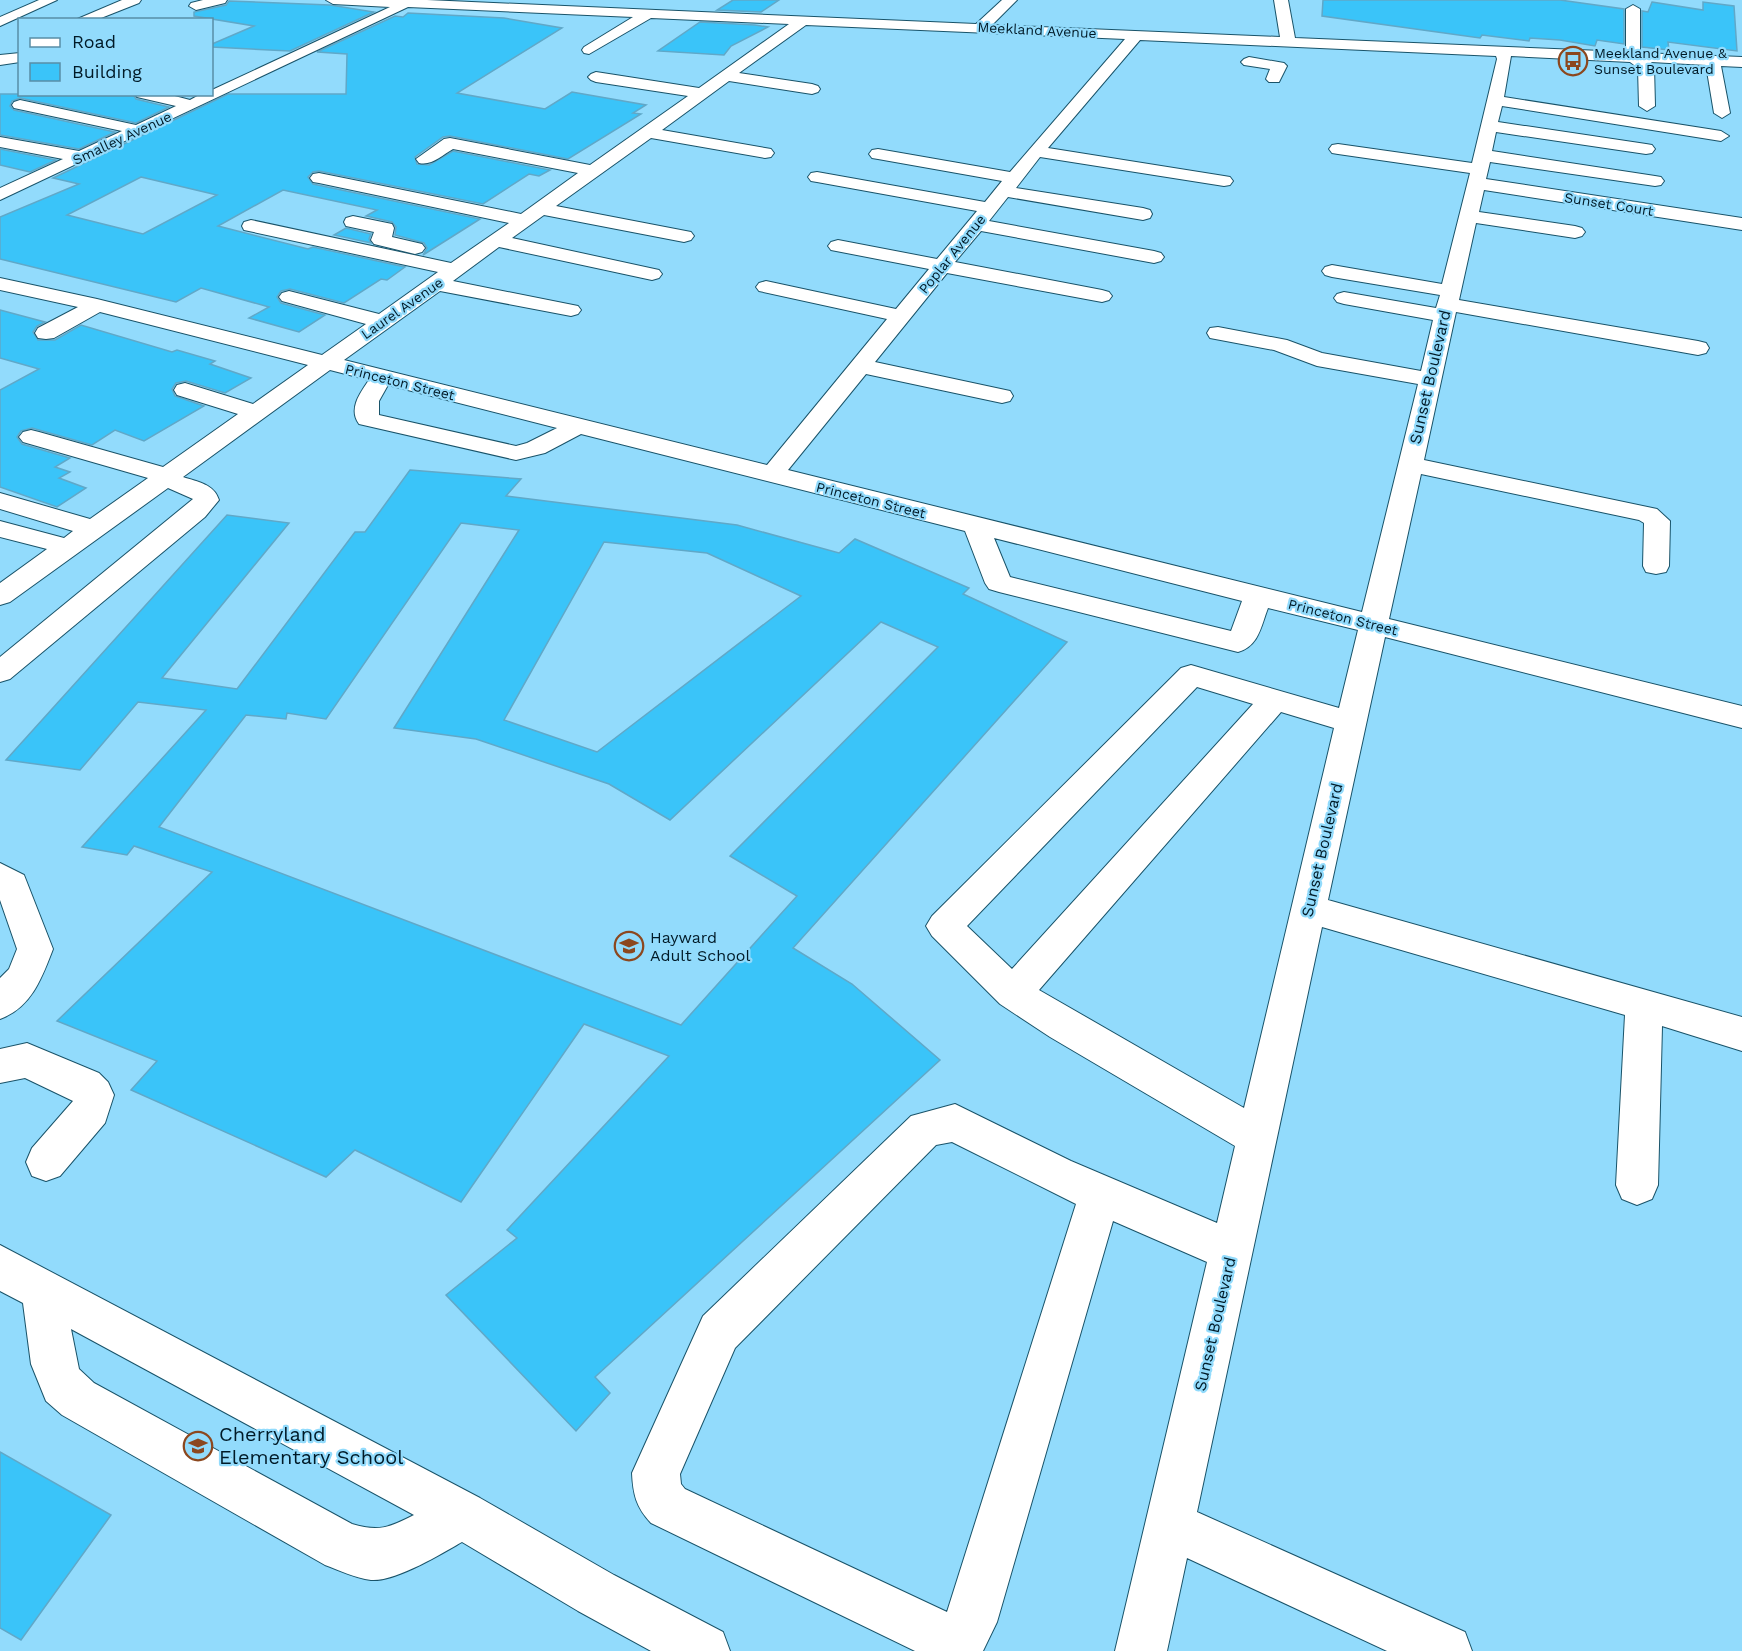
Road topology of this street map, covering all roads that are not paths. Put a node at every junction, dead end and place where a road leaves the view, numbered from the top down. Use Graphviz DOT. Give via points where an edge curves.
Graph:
graph roads {
  1 [pos="134,0"];
  2 [pos="220,0"];
  3 [pos="333,0"];
  4 [pos="521,0"];
  5 [pos="614,0"];
  6 [pos="1010,0"];
  7 [pos="1281,0"];
  8 [pos="382,1"];
  9 [pos="56,2"];
  10 [pos="414,3"];
  11 [pos="196,6"];
  12 [pos="775,6"];
  13 [pos="813,7"];
  14 [pos="506,8"];
  15 [pos="1633,9"];
  16 [pos="849,10"];
  17 [pos="593,11"];
  18 [pos="897,11"];
  19 [pos="648,14"];
  20 [pos="926,14"];
  21 [pos="24,18"];
  22 [pos="33,18"];
  23 [pos="87,18"];
  24 [pos="759,18"];
  25 [pos="801,20"];
  26 [pos="18,21"];
  27 [pos="835,21"];
  28 [pos="885,24"];
  29 [pos="1185,24"];
  30 [pos="18,25"];
  31 [pos="915,25"];
  32 [pos="980,28"];
  33 [pos="0,30"];
  34 [pos="1136,35"];
  35 [pos="1193,37"];
  36 [pos="1256,40"];
  37 [pos="1288,42"];
  38 [pos="589,50"];
  39 [pos="1502,51"];
  40 [pos="18,57"];
  41 [pos="1633,57"];
  42 [pos="0,60"];
  43 [pos="1713,61"];
  44 [pos="1742,62"];
  45 [pos="726,76"];
  46 [pos="597,77"];
  47 [pos="1274,79"];
  48 [pos="812,89"];
  49 [pos="701,93"];
  50 [pos="152,96"];
  51 [pos="212,96"];
  52 [pos="213,96"];
  53 [pos="20,105"];
  54 [pos="193,105"];
  55 [pos="1647,106"];
  56 [pos="1722,113"];
  57 [pos="138,130"];
  58 [pos="647,132"];
  59 [pos="1721,136"];
  60 [pos="0,142"];
  61 [pos="1484,147"];
  62 [pos="1338,149"];
  63 [pos="1646,149"];
  64 [pos="1036,151"];
  65 [pos="765,153"];
  66 [pos="878,154"];
  67 [pos="82,157"];
  68 [pos="425,159"];
  69 [pos="593,171"];
  70 [pos="0,175"];
  71 [pos="817,177"];
  72 [pos="319,178"];
  73 [pos="1224,181"];
  74 [pos="1655,181"];
  75 [pos="27,182"];
  76 [pos="1009,184"];
  77 [pos="0,195"];
  78 [pos="989,208"];
  79 [pos="533,214"];
  80 [pos="1143,214"];
  81 [pos="1468,216"];
  82 [pos="353,222"];
  83 [pos="976,224"];
  84 [pos="1742,224"];
  85 [pos="251,225"];
  86 [pos="1575,232"];
  87 [pos="684,236"];
  88 [pos="497,241"];
  89 [pos="838,246"];
  90 [pos="1154,257"];
  91 [pos="462,266"];
  92 [pos="942,266"];
  93 [pos="1332,271"];
  94 [pos="652,274"];
  95 [pos="0,284"];
  96 [pos="437,284"];
  97 [pos="766,287"];
  98 [pos="28,291"];
  99 [pos="1102,296"];
  100 [pos="289,297"];
  101 [pos="1344,298"];
  102 [pos="1447,304"];
  103 [pos="97,305"];
  104 [pos="0,306"];
  105 [pos="571,310"];
  106 [pos="901,316"];
  107 [pos="383,322"];
  108 [pos="46,333"];
  109 [pos="1218,333"];
  110 [pos="1698,348"];
  111 [pos="325,363"];
  112 [pos="861,366"];
  113 [pos="382,377"];
  114 [pos="1430,379"];
  115 [pos="185,390"];
  116 [pos="1002,396"];
  117 [pos="256,412"];
  118 [pos="578,426"];
  119 [pos="31,437"];
  120 [pos="1410,464"];
  121 [pos="771,474"];
  122 [pos="166,477"];
  123 [pos="0,501"];
  124 [pos="976,527"];
  125 [pos="0,529"];
  126 [pos="94,529"];
  127 [pos="69,547"];
  128 [pos="1656,566"];
  129 [pos="0,596"];
  130 [pos="1258,596"];
  131 [pos="1373,625"];
  132 [pos="0,672"];
  133 [pos="1274,700"];
  134 [pos="1742,717"];
  135 [pos="1351,722"];
  136 [pos="0,877"];
  137 [pos="1308,909"];
  138 [pos="1013,993"];
  139 [pos="0,1003"];
  140 [pos="1644,1004"];
  141 [pos="1742,1034"];
  142 [pos="0,1066"];
  143 [pos="1257,1137"];
  144 [pos="46,1162"];
  145 [pos="1637,1185"];
  146 [pos="1100,1195"];
  147 [pos="1231,1250"];
  148 [pos="0,1267"];
  149 [pos="43,1290"];
  150 [pos="463,1515"];
  151 [pos="1170,1525"];
  152 [pos="704,1651"];
  153 [pos="1141,1651"];
  154 [pos="1446,1651"];
  1 -- 23 [label="street"];
  2 -- 11 [label="street"];
  3 -- 8 [label="street, Meekland Avenue"];
  4 -- 14 [label="street"];
  5 -- 17 [label="street"];
  6 -- 32 [label="street"];
  7 -- 37 [label="street"];
  8 -- 10 [label="street, Meekland Avenue"];
  9 -- 21 [label="street"];
  9 -- 22 [label="street"];
  10 -- 14 [label="street, Meekland Avenue"];
  10 -- 52 [label="street, Smalley Avenue"];
  12 -- 24 [label="street"];
  13 -- 25 [label="street, Laurel Avenue"];
  14 -- 17 [label="street, Meekland Avenue"];
  15 -- 41 [label="street"];
  16 -- 27 [label="street"];
  17 -- 19 [label="street, Meekland Avenue"];
  18 -- 28 [label="street"];
  19 -- 24 [label="street, Meekland Avenue"];
  19 -- 38 [label="street"];
  20 -- 31 [label="street"];
  24 -- 25 [label="street, Meekland Avenue"];
  25 -- 27 [label="street, Meekland Avenue"];
  25 -- 45 [label="street, Laurel Avenue"];
  26 -- 33 [label="street"];
  27 -- 28 [label="street, Meekland Avenue"];
  28 -- 31 [label="street, Meekland Avenue"];
  29 -- 35 [label="street" via="1191,27"];
  30 -- 33 [label="street"];
  31 -- 32 [label="street, Meekland Avenue"];
  32 -- 34 [label="street, Meekland Avenue" via="1030,24"];
  34 -- 35 [label="street, Meekland Avenue"];
  34 -- 64 [label="street, Poplar Avenue"];
  35 -- 36 [label="street, Meekland Avenue"];
  36 -- 37 [label="street, Meekland Avenue"];
  36 -- 47 [label="street" via="1258,48 1245,68 1279,66"];
  37 -- 39 [label="street, Meekland Avenue" via="1377,39"];
  39 -- 41 [label="street, Meekland Avenue" via="1570,49"];
  39 -- 61 [label="street, Sunset Boulevard" via="1505,58"];
  40 -- 42 [label="street"];
  41 -- 43 [label="street, Meekland Avenue"];
  41 -- 55 [label="street" via="1646,66"];
  43 -- 44 [label="street, Meekland Avenue"];
  43 -- 56 [label="street"];
  45 -- 48 [label="street"];
  45 -- 49 [label="street, Laurel Avenue"];
  46 -- 49 [label="street"];
  49 -- 58 [label="street, Laurel Avenue"];
  50 -- 54 [label="street"];
  51 -- 54 [label="street, Smalley Avenue"];
  53 -- 57 [label="street"];
  54 -- 57 [label="street, Smalley Avenue"];
  57 -- 67 [label="street, Smalley Avenue"];
  58 -- 65 [label="street"];
  58 -- 69 [label="street, Laurel Avenue"];
  59 -- 61 [label="street"];
  60 -- 67 [label="street"];
  61 -- 62 [label="street"];
  61 -- 63 [label="street"];
  61 -- 74 [label="street"];
  61 -- 81 [label="street, Sunset Boulevard"];
  61 -- 84 [label="street, Sunset Court"];
  64 -- 73 [label="street"];
  64 -- 76 [label="street, Poplar Avenue"];
  66 -- 76 [label="street"];
  67 -- 75 [label="street, Smalley Avenue"];
  68 -- 69 [label="street" via="450,143"];
  69 -- 79 [label="street, Laurel Avenue" via="574,194"];
  70 -- 75 [label="street"];
  71 -- 78 [label="street"];
  72 -- 79 [label="street"];
  75 -- 77 [label="street, Smalley Avenue"];
  76 -- 78 [label="street, Poplar Avenue"];
  76 -- 80 [label="street"];
  78 -- 83 [label="street, Poplar Avenue"];
  79 -- 87 [label="street"];
  79 -- 88 [label="street, Laurel Avenue"];
  81 -- 86 [label="street"];
  81 -- 102 [label="street, Sunset Boulevard"];
  82 -- 91 [label="street" via="385,228 381,240"];
  83 -- 90 [label="street"];
  83 -- 92 [label="street, Poplar Avenue"];
  85 -- 91 [label="street"];
  88 -- 91 [label="street, Laurel Avenue"];
  88 -- 94 [label="street"];
  89 -- 92 [label="street"];
  91 -- 96 [label="street, Laurel Avenue"];
  92 -- 99 [label="street"];
  92 -- 106 [label="street, Poplar Avenue"];
  93 -- 102 [label="street"];
  95 -- 98 [label="street, Princeton Street"];
  96 -- 105 [label="street"];
  96 -- 107 [label="street, Laurel Avenue"];
  97 -- 106 [label="street"];
  98 -- 103 [label="street, Princeton Street"];
  98 -- 104 [label="street"];
  100 -- 107 [label="street"];
  101 -- 102 [label="street"];
  102 -- 110 [label="street"];
  102 -- 114 [label="street, Sunset Boulevard"];
  103 -- 108 [label="street"];
  103 -- 111 [label="street, Princeton Street"];
  106 -- 112 [label="street, Poplar Avenue"];
  107 -- 111 [label="street, Laurel Avenue"];
  109 -- 114 [label="street" via="1278,345 1317,359"];
  111 -- 113 [label="street, Princeton Street"];
  111 -- 117 [label="street, Laurel Avenue"];
  112 -- 116 [label="street"];
  112 -- 121 [label="street, Poplar Avenue"];
  113 -- 118 [label="street, Princeton Street"];
  113 -- 118 [label="street" via="368,401 367,419 516,453 536,448"];
  114 -- 120 [label="street, Sunset Boulevard"];
  115 -- 117 [label="street"];
  117 -- 122 [label="street, Laurel Avenue"];
  118 -- 121 [label="street, Princeton Street"];
  119 -- 122 [label="street"];
  120 -- 128 [label="street" via="1648,514 1658,521"];
  120 -- 131 [label="street, Sunset Boulevard"];
  121 -- 124 [label="street, Princeton Street"];
  122 -- 126 [label="street, Laurel Avenue"];
  122 -- 132 [label="street" via="204,493 206,500"];
  123 -- 126 [label="street"];
  124 -- 130 [label="street, Princeton Street"];
  124 -- 130 [label="street" via="999,583 1238,642"];
  125 -- 127 [label="street"];
  126 -- 127 [label="street, Laurel Avenue"];
  127 -- 129 [label="street, Laurel Avenue"];
  130 -- 131 [label="street, Princeton Street"];
  131 -- 134 [label="street, Princeton Street"];
  131 -- 135 [label="street, Sunset Boulevard"];
  133 -- 135 [label="street"];
  133 -- 138 [label="street"];
  133 -- 138 [label="street" via="1191,675 944,926"];
  135 -- 137 [label="street, Sunset Boulevard"];
  136 -- 139 [label="street" via="12,885 35,948 24,978"];
  137 -- 140 [label="street"];
  137 -- 143 [label="street, Sunset Boulevard"];
  138 -- 143 [label="street"];
  140 -- 141 [label="street"];
  140 -- 145 [label="street"];
  142 -- 144 [label="street" via="27,1060 85,1086 94,1095 91,1110"];
  143 -- 147 [label="street, Sunset Boulevard"];
  146 -- 146 [label="street" via="971,1622 962,1636 947,1639 668,1506 657,1494 656,1473 719,1332 925,1129 955,1123"];
  146 -- 147 [label="street"];
  147 -- 151 [label="street, Sunset Boulevard"];
  148 -- 149 [label="street"];
  149 -- 150 [label="street"];
  149 -- 150 [label="street" via="54,1364 62,1385 78,1399 343,1547 372,1555 405,1547"];
  150 -- 152 [label="street"];
  151 -- 153 [label="street, Sunset Boulevard"];
  151 -- 154 [label="street"];
}
